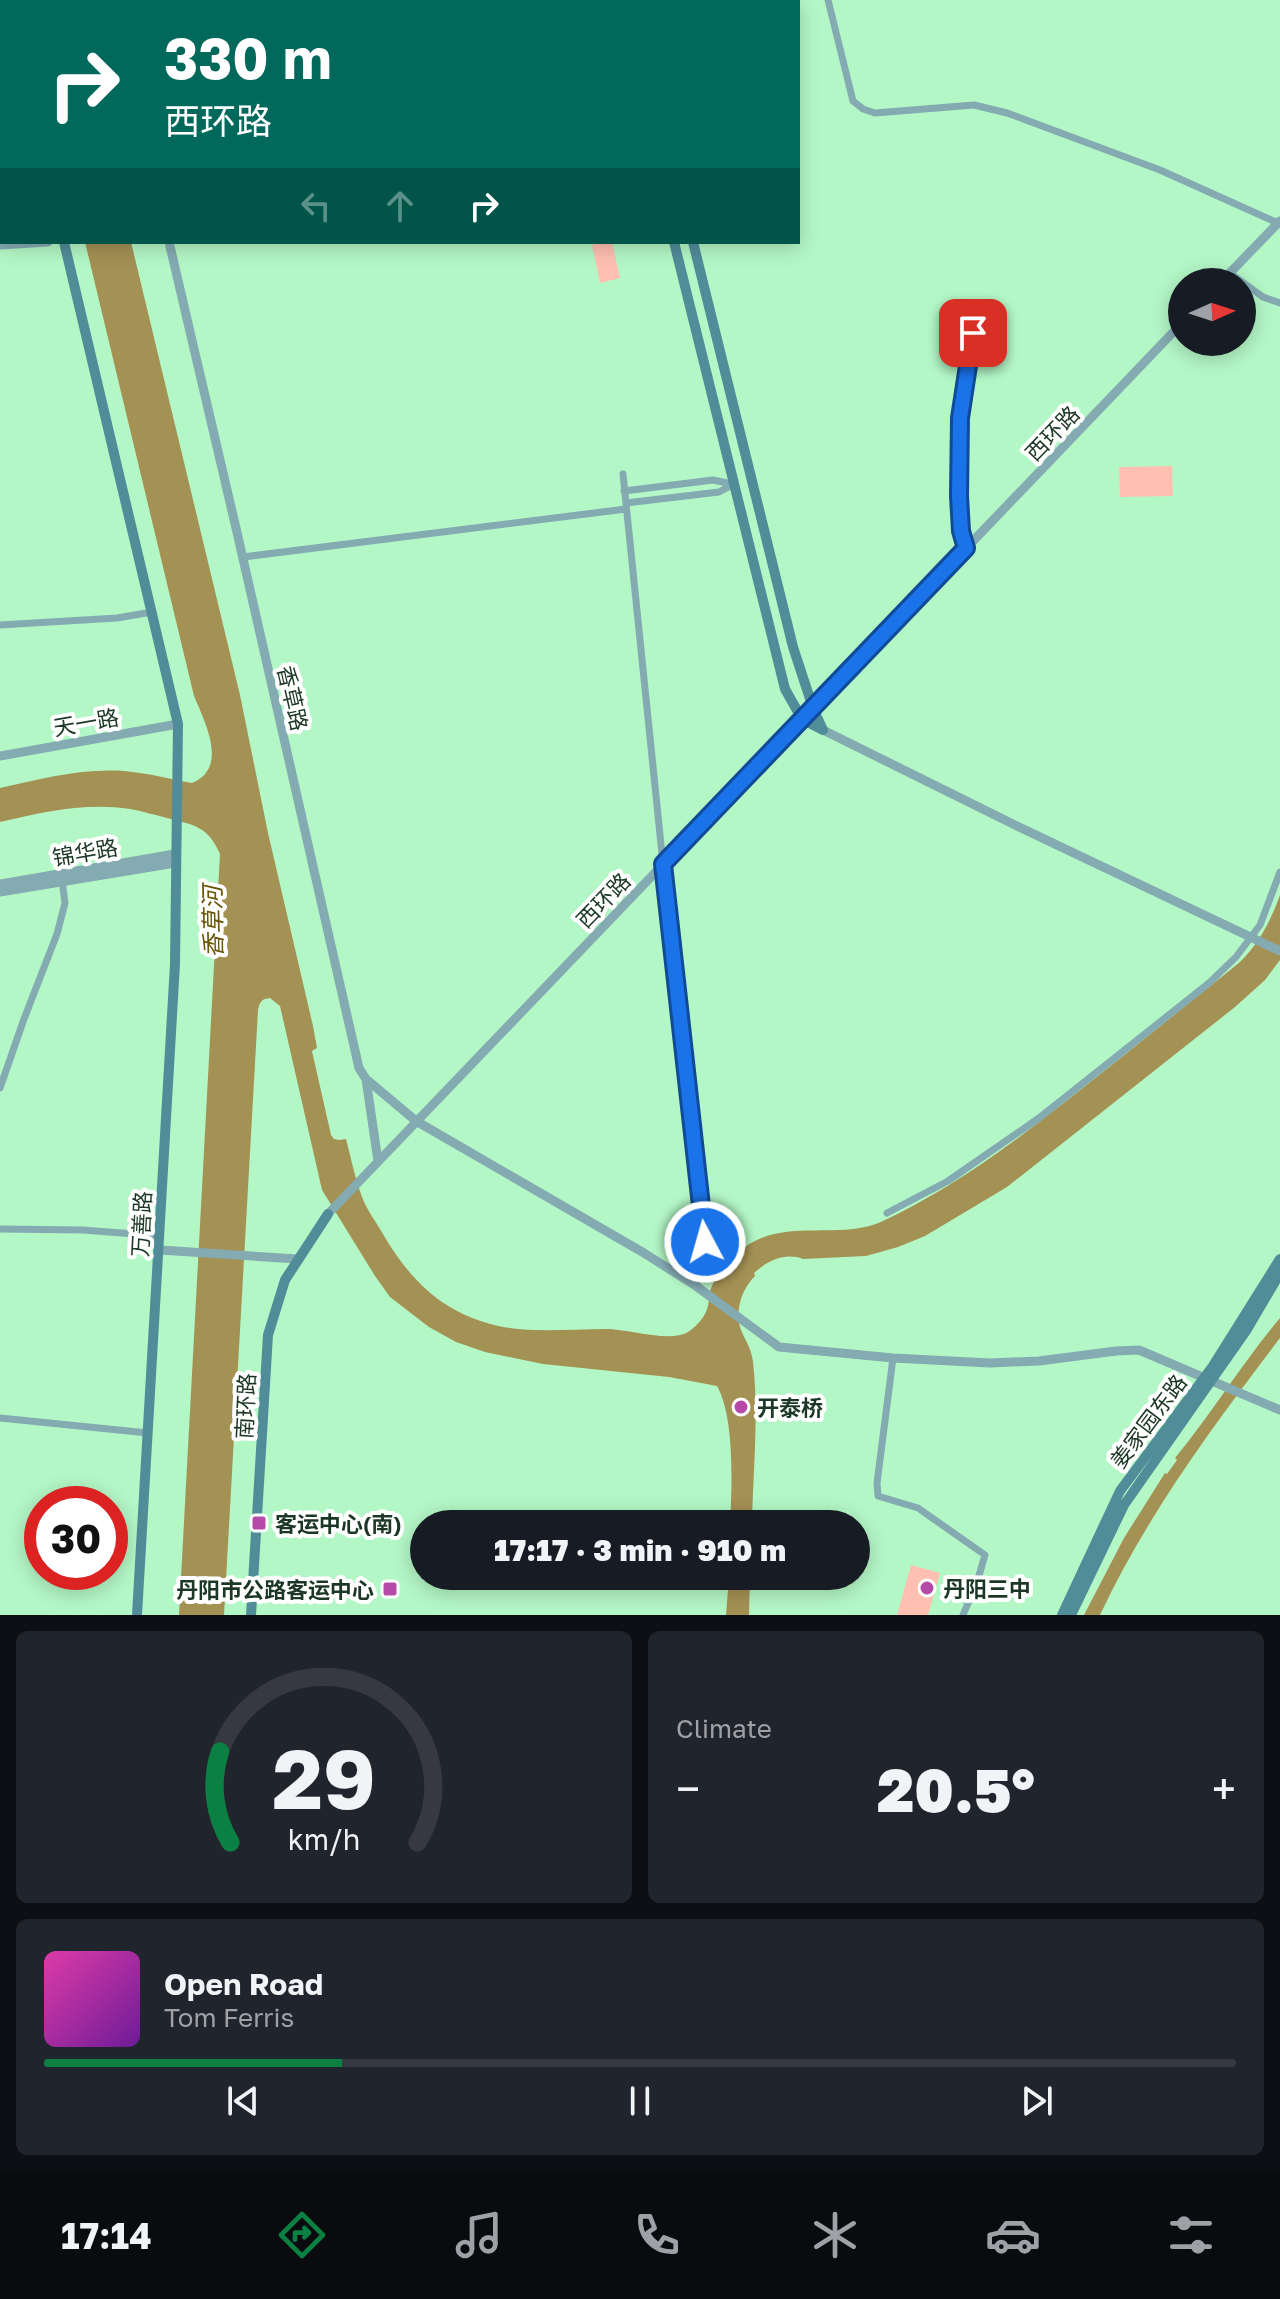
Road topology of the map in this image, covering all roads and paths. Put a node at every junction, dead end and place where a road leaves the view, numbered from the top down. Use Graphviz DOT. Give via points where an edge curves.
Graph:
graph roads {
  1 [pos="828,0"];
  2 [pos="1279,222"];
  3 [pos="64,244"];
  4 [pos="169,244"];
  5 [pos="674,244"];
  6 [pos="694,244"];
  7 [pos="1235,268"];
  8 [pos="1256,292"];
  9 [pos="1280,303"];
  10 [pos="973,322"];
  11 [pos="1168,338"];
  12 [pos="623,474"];
  13 [pos="753,481"];
  14 [pos="734,484"];
  15 [pos="624,491"];
  16 [pos="626,506"];
  17 [pos="966,548"];
  18 [pos="243,557"];
  19 [pos="152,612"];
  20 [pos="0,625"];
  21 [pos="813,708"];
  22 [pos="802,719"];
  23 [pos="178,724"];
  24 [pos="823,730"];
  25 [pos="0,756"];
  26 [pos="175,859"];
  27 [pos="663,864"];
  28 [pos="1280,872"];
  29 [pos="62,878"];
  30 [pos="0,884"];
  31 [pos="0,892"];
  32 [pos="1254,939"];
  33 [pos="1280,951"];
  34 [pos="366,1079"];
  35 [pos="0,1088"];
  36 [pos="416,1121"];
  37 [pos="378,1161"];
  38 [pos="887,1213"];
  39 [pos="328,1214"];
  40 [pos="0,1229"];
  41 [pos="160,1236"];
  42 [pos="160,1250"];
  43 [pos="297,1259"];
  44 [pos="1280,1259"];
  45 [pos="1280,1273"];
  46 [pos="696,1286"];
  47 [pos="893,1358"];
  48 [pos="1208,1378"];
  49 [pos="1280,1410"];
  50 [pos="0,1418"];
  51 [pos="148,1433"];
  52 [pos="137,1615"];
  53 [pos="251,1615"];
  54 [pos="963,1615"];
  55 [pos="1062,1615"];
  56 [pos="1071,1615"];
  1 -- 2 [label="street" via="853,101 863,109 875,113 974,105 1007,113 1160,170"];
  2 -- 7 [label="street"];
  3 -- 19 [label="main road, 万善路"];
  4 -- 18 [label="street, 香草路"];
  5 -- 14 [label="main road"];
  6 -- 13 [label="main road"];
  8 -- 9 [label="street"];
  10 -- 17 [label="street" via="960,418 959,496"];
  11 -- 17 [label="street, 西环路"];
  12 -- 15 [label="street"];
  13 -- 14 [label="street"];
  13 -- 21 [label="main road"];
  14 -- 15 [label="street" via="713,480"];
  14 -- 16 [label="street" via="719,492"];
  14 -- 22 [label="main road" via="785,689"];
  15 -- 16 [label="street"];
  16 -- 18 [label="street"];
  16 -- 27 [label="street"];
  17 -- 21 [label="street, 西环路"];
  18 -- 34 [label="street, 香草路" via="359,1068"];
  19 -- 20 [label="street"];
  19 -- 23 [label="main road, 万善路"];
  21 -- 22 [label="street, 西环路"];
  21 -- 24 [label="main road"];
  22 -- 24 [label="main road"];
  22 -- 27 [label="street, 西环路"];
  23 -- 25 [label="street, 天一路"];
  23 -- 26 [label="main road, 万善路"];
  24 -- 32 [label="street"];
  26 -- 29 [label="street, 锦华路"];
  26 -- 41 [label="main road, 万善路" via="175,964"];
  27 -- 36 [label="street, 西环路"];
  27 -- 46 [label="street" via="705,1242"];
  28 -- 32 [label="street"];
  29 -- 30 [label="street, 锦华路"];
  29 -- 31 [label="street, 锦华路"];
  29 -- 35 [label="street" via="65,903 57,934"];
  32 -- 33 [label="street"];
  32 -- 38 [label="street" via="1209,983 1039,1118 948,1181"];
  34 -- 36 [label="street"];
  34 -- 37 [label="street, 香草路"];
  36 -- 37 [label="street"];
  36 -- 46 [label="street"];
  37 -- 39 [label="street"];
  39 -- 43 [label="main road, 南环路"];
  40 -- 41 [label="street"];
  41 -- 42 [label="main road, 万善路"];
  42 -- 43 [label="street"];
  42 -- 51 [label="main road, 万善路"];
  43 -- 53 [label="main road, 南环路" via="268,1335"];
  44 -- 48 [label="main road, 姜家园东路"];
  45 -- 48 [label="main road, 姜家园东路" via="1246,1331"];
  46 -- 47 [label="street" via="779,1347"];
  47 -- 48 [label="street" via="990,1363 1139,1350"];
  47 -- 54 [label="street" via="878,1496 918,1508 985,1555"];
  48 -- 49 [label="street"];
  48 -- 55 [label="main road, 姜家园东路" via="1120,1491"];
  48 -- 56 [label="main road, 姜家园东路" via="1124,1505"];
  50 -- 51 [label="street"];
  51 -- 52 [label="main road, 万善路"];
}
